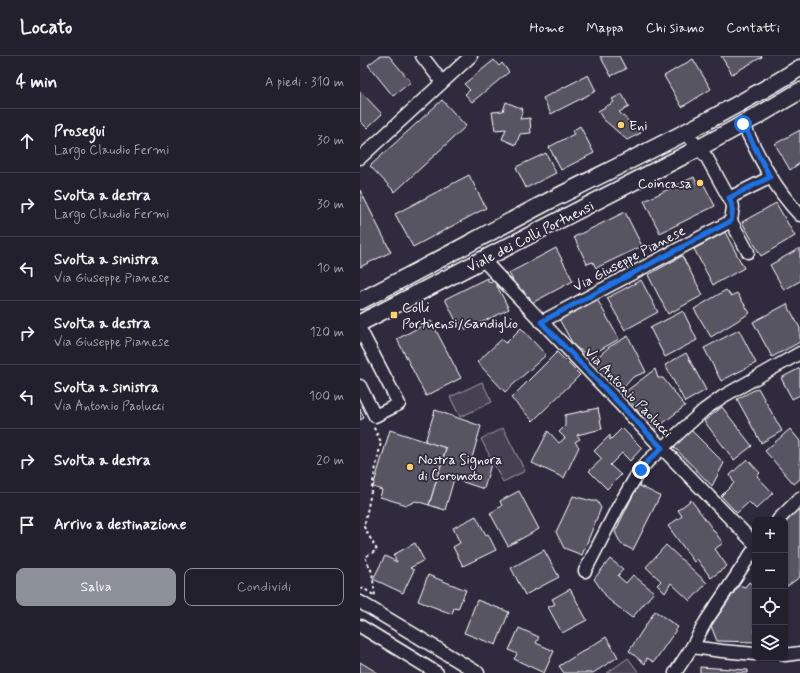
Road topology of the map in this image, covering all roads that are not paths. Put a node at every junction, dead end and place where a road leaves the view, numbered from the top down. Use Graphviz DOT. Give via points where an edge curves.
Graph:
graph roads {
  1 [pos="422,56"];
  2 [pos="471,56"];
  3 [pos="800,68"];
  4 [pos="442,82"];
  5 [pos="800,91"];
  6 [pos="743,124"];
  7 [pos="685,132"];
  8 [pos="699,148"];
  9 [pos="360,158"];
  10 [pos="770,177"];
  11 [pos="729,198"];
  12 [pos="800,215"];
  13 [pos="731,221"];
  14 [pos="748,252"];
  15 [pos="483,260"];
  16 [pos="360,301"];
  17 [pos="541,322"];
  18 [pos="360,323"];
  19 [pos="360,330"];
  20 [pos="800,353"];
  21 [pos="360,386"];
  22 [pos="662,448"];
  23 [pos="800,498"];
  24 [pos="781,517"];
  25 [pos="752,541"];
  26 [pos="752,552"];
  27 [pos="585,571"];
  28 [pos="361,596"];
  29 [pos="360,626"];
  30 [pos="401,627"];
  31 [pos="390,644"];
  32 [pos="692,647"];
  33 [pos="800,653"];
  34 [pos="752,654"];
  35 [pos="788,654"];
  36 [pos="476,672"];
  37 [pos="437,673"];
  38 [pos="675,673"];
  1 -- 4 [label="street"];
  2 -- 4 [label="street"];
  3 -- 7 [label="main road, Viale dei Colli Portuensi"];
  4 -- 9 [label="street"];
  5 -- 6 [label="main road, Viale dei Colli Portuensi"];
  6 -- 8 [label="main road, Viale dei Colli Portuensi"];
  6 -- 10 [label="street"];
  7 -- 8 [label="street"];
  7 -- 16 [label="main road, Viale dei Colli Portuensi"];
  8 -- 11 [label="street" via="708,158"];
  8 -- 15 [label="main road, Viale dei Colli Portuensi"];
  10 -- 11 [label="street"];
  10 -- 12 [label="street"];
  11 -- 13 [label="street" via="733,206"];
  13 -- 14 [label="street"];
  13 -- 17 [label="street, Via Giuseppe Pianese"];
  15 -- 17 [label="street, Via Antonio Paolucci"];
  15 -- 18 [label="main road, Viale dei Colli Portuensi"];
  17 -- 22 [label="street, Via Antonio Paolucci"];
  19 -- 21 [label="street" via="399,404 375,416"];
  20 -- 22 [label="street" via="722,397"];
  22 -- 25 [label="street, Via Antonio Paolucci"];
  22 -- 27 [label="street" via="638,473"];
  23 -- 24 [label="street"];
  26 -- 32 [label="street" via="706,621"];
  28 -- 30 [label="street"];
  29 -- 31 [label="street"];
  30 -- 31 [label="street"];
  30 -- 36 [label="street"];
  31 -- 37 [label="street"];
  32 -- 34 [label="street"];
  32 -- 38 [label="street"];
  33 -- 35 [label="street"];
}
